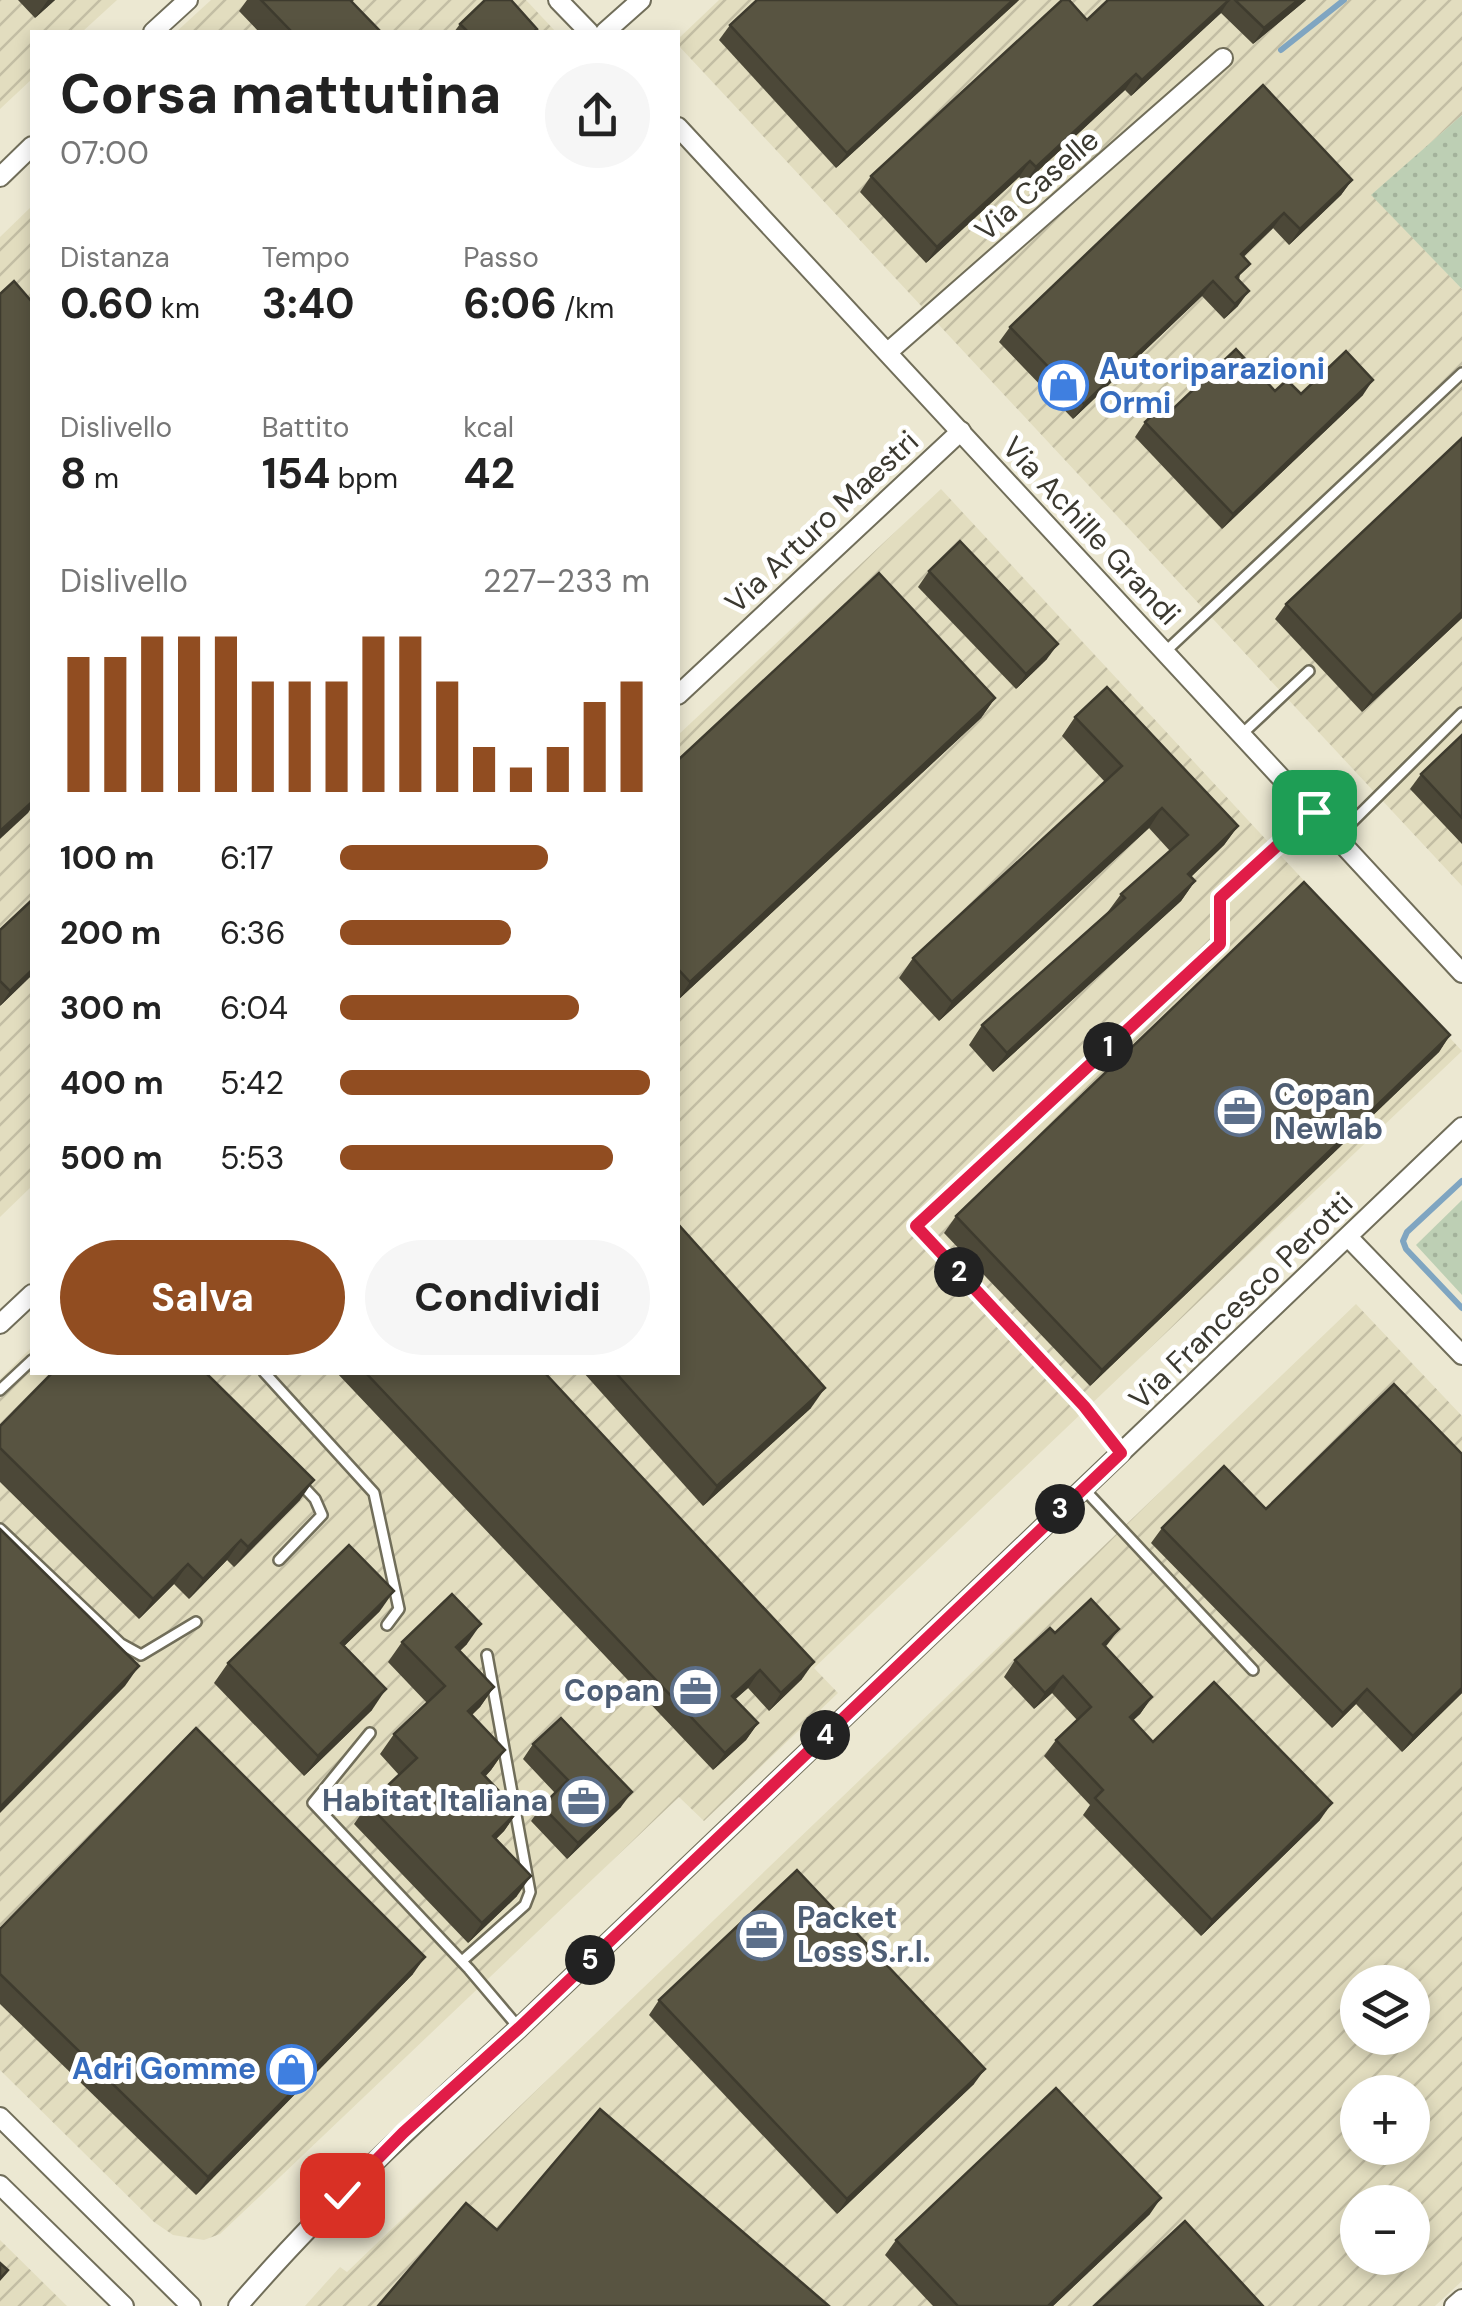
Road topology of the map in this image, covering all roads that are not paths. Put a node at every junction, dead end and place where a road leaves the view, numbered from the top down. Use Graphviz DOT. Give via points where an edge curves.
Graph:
graph roads {
  1 [pos="188,0"];
  2 [pos="558,0"];
  3 [pos="641,0"];
  4 [pos="156,30"];
  5 [pos="586,30"];
  6 [pos="607,30"];
  7 [pos="1223,58"];
  8 [pos="680,130"];
  9 [pos="30,148"];
  10 [pos="0,177"];
  11 [pos="888,352"];
  12 [pos="1462,373"];
  13 [pos="961,431"];
  14 [pos="1166,651"];
  15 [pos="1309,671"];
  16 [pos="680,693"];
  17 [pos="1462,713"];
  18 [pos="1242,734"];
  19 [pos="1314,812"];
  20 [pos="1336,839"];
  21 [pos="1462,973"];
  22 [pos="1462,1126"];
  23 [pos="1349,1238"];
  24 [pos="30,1296"];
  25 [pos="0,1324"];
  26 [pos="1462,1355"];
  27 [pos="30,1362"];
  28 [pos="267,1375"];
  29 [pos="0,1390"];
  30 [pos="1121,1453"];
  31 [pos="288,1471"];
  32 [pos="1082,1488"];
  33 [pos="0,1529"];
  34 [pos="279,1560"];
  35 [pos="196,1622"];
  36 [pos="386,1624"];
  37 [pos="487,1655"];
  38 [pos="1252,1670"];
  39 [pos="370,1733"];
  40 [pos="462,1961"];
  41 [pos="519,2028"];
  42 [pos="0,2117"];
  43 [pos="0,2184"];
  44 [pos="1462,2298"];
  45 [pos="124,2306"];
  46 [pos="191,2306"];
  47 [pos="238,2306"];
  48 [pos="1454,2306"];
  1 -- 4 [label="street"];
  2 -- 5 [label="street"];
  3 -- 6 [label="street"];
  7 -- 11 [label="street, Via Caselle"];
  8 -- 11 [label="street, Via Achille Grandi"];
  9 -- 10 [label="street"];
  11 -- 13 [label="street, Via Achille Grandi"];
  12 -- 14 [label="lane"];
  13 -- 14 [label="street, Via Achille Grandi"];
  13 -- 16 [label="street, Via Arturo Maestri"];
  14 -- 18 [label="street, Via Achille Grandi"];
  15 -- 18 [label="lane"];
  17 -- 20 [label="lane"];
  18 -- 19 [label="street, Via Achille Grandi"];
  19 -- 20 [label="street, Via Achille Grandi"];
  19 -- 30 [label="lane" via="1220,898 1220,944 916,1226"];
  20 -- 21 [label="street, Via Achille Grandi"];
  22 -- 23 [label="street, Via Francesco Perotti"];
  23 -- 26 [label="street"];
  23 -- 30 [label="street, Via Francesco Perotti"];
  24 -- 25 [label="street"];
  27 -- 29 [label="lane"];
  28 -- 36 [label="lane" via="374,1493 399,1610"];
  30 -- 32 [label="street, Via Francesco Perotti"];
  31 -- 34 [label="lane" via="315,1498 322,1516"];
  32 -- 38 [label="lane"];
  32 -- 41 [label="street, Via Francesco Perotti"];
  33 -- 35 [label="lane" via="121,1644 142,1654"];
  37 -- 40 [label="lane" via="530,1892 525,1905"];
  39 -- 40 [label="lane" via="313,1803"];
  40 -- 41 [label="lane"];
  41 -- 47 [label="street, Via Francesco Perotti" via="403,2133"];
  42 -- 46 [label="street"];
  43 -- 45 [label="street"];
  44 -- 48 [label="street"];
}
